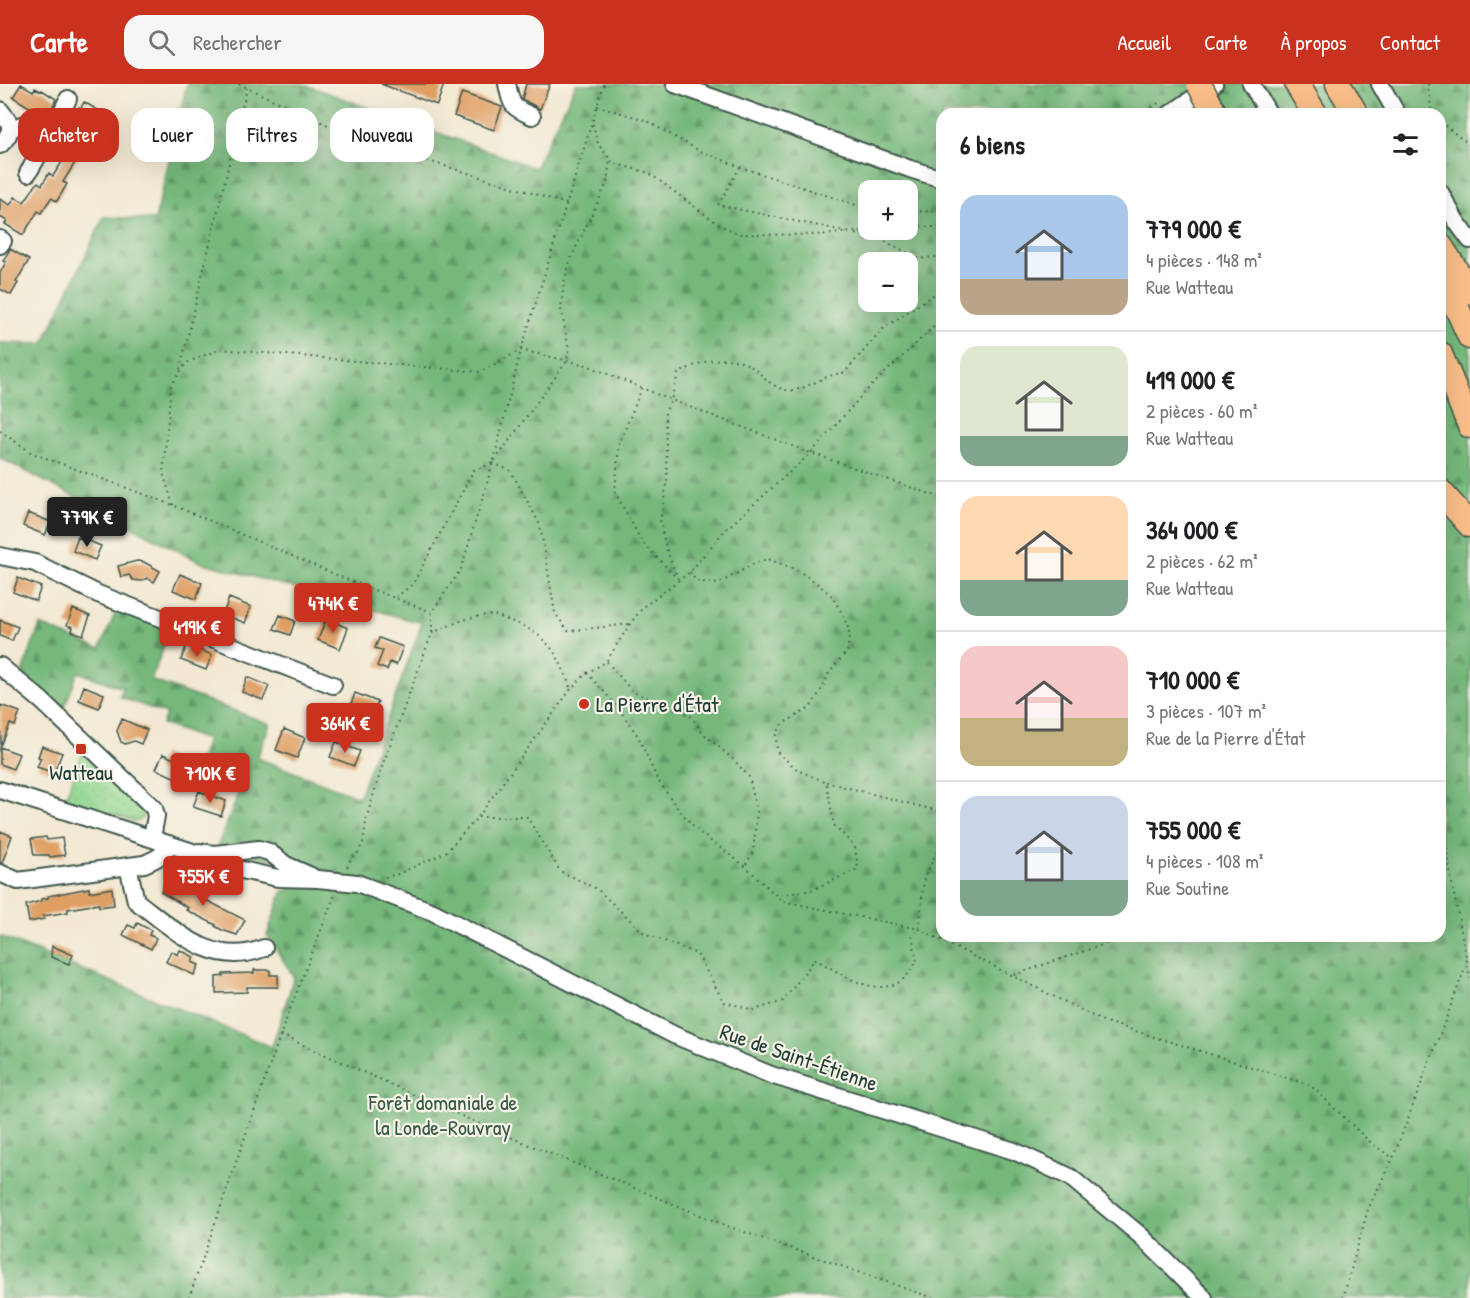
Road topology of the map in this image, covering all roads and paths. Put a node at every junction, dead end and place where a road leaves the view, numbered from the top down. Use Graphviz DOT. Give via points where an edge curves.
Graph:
graph roads {
  1 [pos="239,84"];
  2 [pos="507,84"];
  3 [pos="604,84"];
  4 [pos="675,84"];
  5 [pos="1199,84"];
  6 [pos="1214,84"];
  7 [pos="1251,84"];
  8 [pos="1297,84"];
  9 [pos="1338,84"];
  10 [pos="1380,84"];
  11 [pos="1428,84"];
  12 [pos="247,88"];
  13 [pos="68,99"];
  14 [pos="597,106"];
  15 [pos="64,108"];
  16 [pos="1179,108"];
  17 [pos="1212,108"];
  18 [pos="1265,108"];
  19 [pos="1311,108"];
  20 [pos="1352,108"];
  21 [pos="1394,108"];
  22 [pos="1431,108"];
  23 [pos="0,110"];
  24 [pos="532,116"];
  25 [pos="592,121"];
  26 [pos="18,126"];
  27 [pos="1446,127"];
  28 [pos="11,128"];
  29 [pos="0,145"];
  30 [pos="1470,145"];
  31 [pos="610,159"];
  32 [pos="34,162"];
  33 [pos="740,167"];
  34 [pos="28,173"];
  35 [pos="936,177"];
  36 [pos="1446,203"];
  37 [pos="567,204"];
  38 [pos="858,206"];
  39 [pos="918,211"];
  40 [pos="936,212"];
  41 [pos="918,227"];
  42 [pos="936,227"];
  43 [pos="858,232"];
  44 [pos="852,233"];
  45 [pos="0,239"];
  46 [pos="1470,240"];
  47 [pos="0,245"];
  48 [pos="1446,254"];
  49 [pos="936,257"];
  50 [pos="1446,283"];
  51 [pos="1470,292"];
  52 [pos="936,293"];
  53 [pos="936,326"];
  54 [pos="1470,337"];
  55 [pos="521,350"];
  56 [pos="567,361"];
  57 [pos="1446,368"];
  58 [pos="179,372"];
  59 [pos="642,388"];
  60 [pos="671,400"];
  61 [pos="1470,426"];
  62 [pos="0,431"];
  63 [pos="811,453"];
  64 [pos="493,464"];
  65 [pos="936,496"];
  66 [pos="1446,498"];
  67 [pos="174,505"];
  68 [pos="1464,520"];
  69 [pos="0,556"];
  70 [pos="690,572"];
  71 [pos="678,579"];
  72 [pos="396,597"];
  73 [pos="432,612"];
  74 [pos="630,624"];
  75 [pos="432,633"];
  76 [pos="606,662"];
  77 [pos="0,666"];
  78 [pos="587,673"];
  79 [pos="333,685"];
  80 [pos="570,689"];
  81 [pos="826,782"];
  82 [pos="0,790"];
  83 [pos="936,810"];
  84 [pos="478,817"];
  85 [pos="152,838"];
  86 [pos="1446,839"];
  87 [pos="169,844"];
  88 [pos="189,850"];
  89 [pos="936,854"];
  90 [pos="128,866"];
  91 [pos="745,866"];
  92 [pos="0,873"];
  93 [pos="318,879"];
  94 [pos="348,882"];
  95 [pos="777,895"];
  96 [pos="919,929"];
  97 [pos="936,937"];
  98 [pos="946,942"];
  99 [pos="1110,942"];
  100 [pos="264,948"];
  101 [pos="1467,963"];
  102 [pos="1013,975"];
  103 [pos="1470,978"];
  104 [pos="280,1035"];
  105 [pos="1393,1158"];
  106 [pos="189,1298"];
  107 [pos="933,1298"];
  108 [pos="1204,1298"];
  109 [pos="1343,1298"];
  1 -- 12 [label="path"];
  2 -- 24 [label="street" via="516,109"];
  3 -- 14 [label="path"];
  4 -- 35 [label="street"];
  5 -- 17 [label="highway, bridge"];
  6 -- 16 [label="street"];
  7 -- 18 [label="street"];
  8 -- 19 [label="highway"];
  9 -- 20 [label="highway"];
  10 -- 21 [label="street"];
  11 -- 22 [label="path"];
  12 -- 37 [label="path" via="358,139"];
  12 -- 58 [label="path"];
  13 -- 15 [label="street"];
  14 -- 25 [label="path"];
  14 -- 33 [label="path" via="645,120 696,149"];
  23 -- 28 [label="street"];
  25 -- 31 [label="path" via="598,144"];
  25 -- 37 [label="path"];
  26 -- 28 [label="street"];
  27 -- 30 [label="path"];
  28 -- 29 [label="street"];
  31 -- 44 [label="path" via="649,173 718,224 740,234"];
  31 -- 56 [label="path" via="607,183 571,258 564,282 561,309 569,350"];
  32 -- 34 [label="street"];
  33 -- 38 [label="path"];
  33 -- 44 [label="path" via="718,205"];
  36 -- 46 [label="street"];
  37 -- 55 [label="path"];
  39 -- 40 [label="path"];
  41 -- 42 [label="path"];
  43 -- 44 [label="path"];
  44 -- 49 [label="path" via="881,239 920,259"];
  45 -- 47 [label="street"];
  48 -- 51 [label="highway"];
  50 -- 54 [label="highway"];
  52 -- 60 [label="path" via="884,328 844,373 833,373 788,391 770,384 739,359 716,359 678,374"];
  53 -- 63 [label="path" via="865,392"];
  55 -- 56 [label="path"];
  55 -- 58 [label="path" via="480,372 220,349 186,363"];
  55 -- 64 [label="path"];
  56 -- 59 [label="path"];
  56 -- 64 [label="path"];
  57 -- 61 [label="highway"];
  58 -- 67 [label="path" via="171,386 163,473"];
  59 -- 60 [label="path"];
  59 -- 71 [label="path" via="620,444 615,492 642,542"];
  60 -- 63 [label="path"];
  60 -- 71 [label="path" via="665,413 667,480 660,523"];
  62 -- 67 [label="path" via="32,453"];
  63 -- 65 [label="path"];
  63 -- 70 [label="path" via="724,531"];
  64 -- 72 [label="path" via="474,470 413,584"];
  64 -- 73 [label="path" via="461,569"];
  64 -- 74 [label="path" via="511,471 540,525 555,613 568,631"];
  66 -- 68 [label="highway"];
  67 -- 72 [label="path"];
  69 -- 79 [label="street" via="35,563 98,594"];
  70 -- 71 [label="path"];
  70 -- 81 [label="path" via="696,581 718,585 768,559 797,570 831,595 849,630 848,650 829,673 810,708 782,724 776,735 777,752 800,771"];
  71 -- 74 [label="path"];
  72 -- 73 [label="path"];
  73 -- 75 [label="path"];
  74 -- 76 [label="path"];
  75 -- 80 [label="path" via="464,620 494,615 526,627 548,643 562,662"];
  75 -- 94 [label="path" via="384,761 363,843 352,857"];
  76 -- 78 [label="path"];
  76 -- 91 [label="path" via="633,692 690,715 749,777 757,812 753,852"];
  77 -- 85 [label="street" via="154,808"];
  78 -- 80 [label="path"];
  78 -- 91 [label="path" via="638,736 657,780 679,810 700,834"];
  80 -- 84 [label="path"];
  81 -- 83 [label="path"];
  81 -- 95 [label="path" via="834,825 855,847 858,868 812,890"];
  82 -- 85 [label="street"];
  84 -- 94 [label="path" via="446,852 398,874"];
  84 -- 96 [label="path" via="527,817 560,871 597,889 644,933 697,954 724,1002 754,1010 783,1001 815,959 861,983 887,988 903,980 917,961 912,935"];
  85 -- 87 [label="street"];
  86 -- 101 [label="path"];
  87 -- 88 [label="street"];
  87 -- 90 [label="street" via="157,859"];
  88 -- 93 [label="street" via="210,863 278,878"];
  88 -- 93 [label="street" via="215,854 259,849"];
  89 -- 96 [label="path" via="924,878"];
  90 -- 92 [label="street" via="18,881"];
  90 -- 100 [label="street" via="136,901 186,938 221,954 248,954"];
  91 -- 95 [label="path"];
  93 -- 94 [label="street, Rue de Saint-Étienne"];
  94 -- 104 [label="path"];
  94 -- 108 [label="street, Rue de Saint-Étienne" via="433,912 674,1035 771,1075 1014,1151 1070,1177 1142,1236"];
  95 -- 96 [label="path" via="782,901"];
  96 -- 97 [label="path"];
  98 -- 102 [label="path"];
  99 -- 102 [label="path"];
  101 -- 103 [label="path"];
  101 -- 105 [label="path"];
  102 -- 105 [label="path" via="1103,1021 1310,1085 1371,1143"];
  104 -- 106 [label="path"];
  104 -- 107 [label="path" via="493,1130 727,1226"];
  105 -- 109 [label="path" via="1368,1209"];
}
